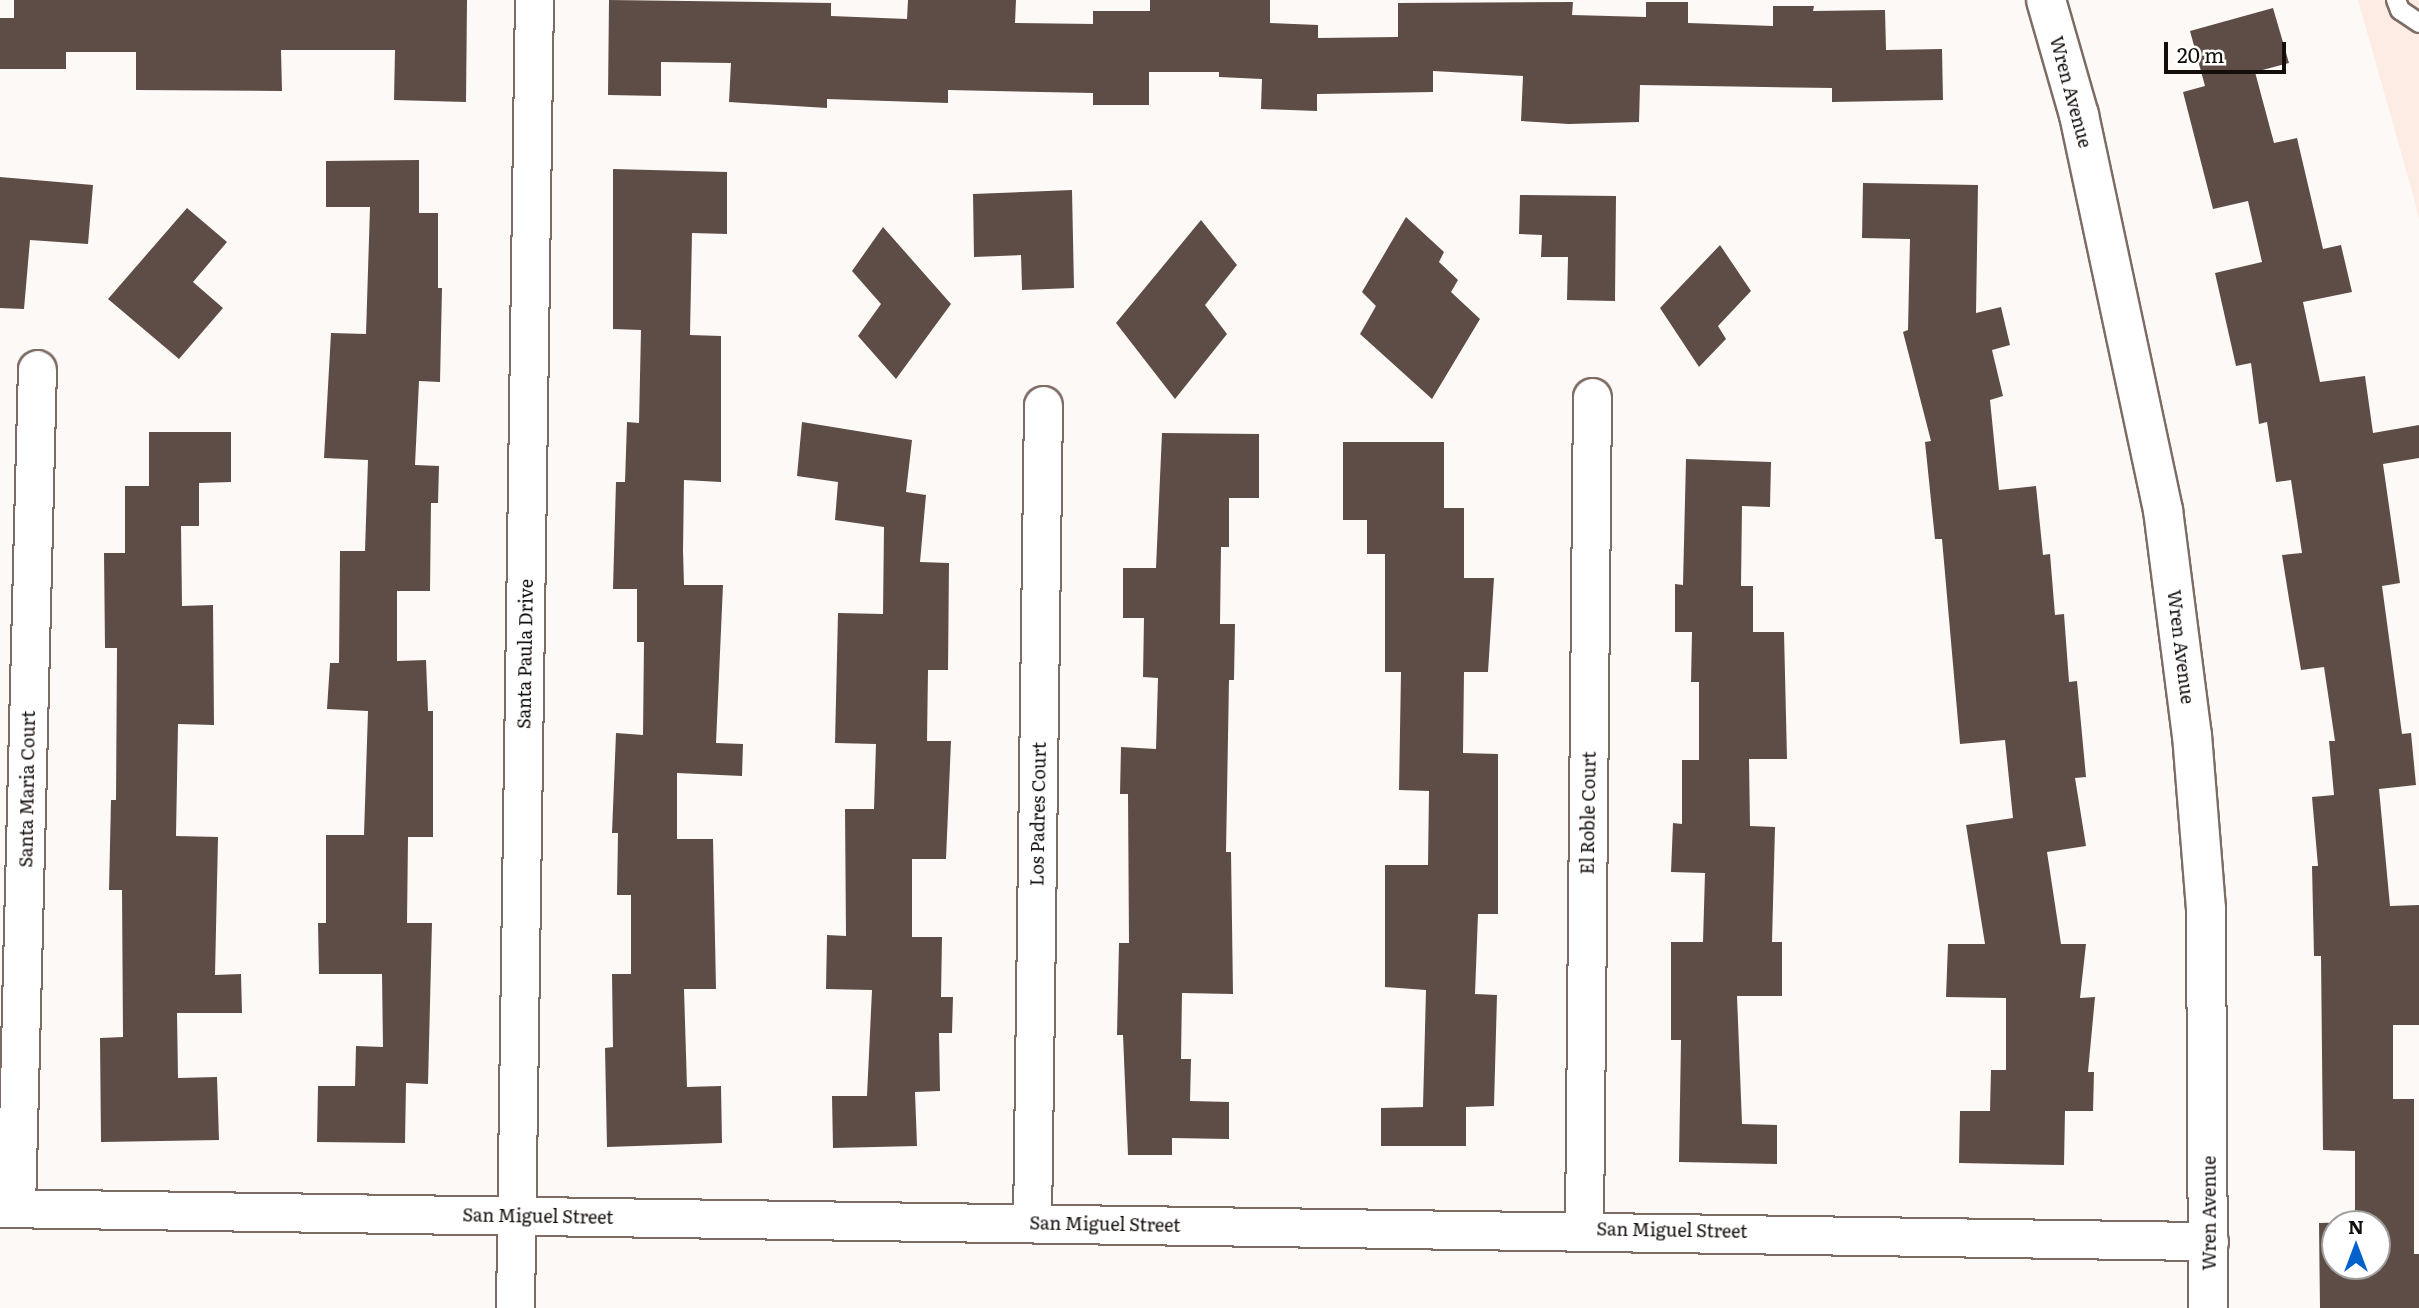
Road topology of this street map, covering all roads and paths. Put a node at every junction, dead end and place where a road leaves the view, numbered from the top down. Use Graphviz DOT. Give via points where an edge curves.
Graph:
graph roads {
  1 [pos="534,0"];
  2 [pos="2046,0"];
  3 [pos="2396,0"];
  4 [pos="2419,23"];
  5 [pos="37,369"];
  6 [pos="1592,397"];
  7 [pos="1044,405"];
  8 [pos="8,1208"];
  9 [pos="516,1215"];
  10 [pos="1032,1223"];
  11 [pos="1584,1228"];
  12 [pos="2209,1241"];
  13 [pos="515,1308"];
  14 [pos="2208,1308"];
  1 -- 9 [label="street, Santa Paula Drive"];
  2 -- 12 [label="street, Wren Avenue" via="2079,114 2165,523 2192,735 2206,909"];
  3 -- 4 [label="lane" via="2400,10"];
  5 -- 8 [label="street, Santa Maria Court"];
  6 -- 11 [label="street, El Roble Court"];
  7 -- 10 [label="street, Los Padres Court"];
  8 -- 9 [label="street, San Miguel Street"];
  9 -- 10 [label="street, San Miguel Street"];
  9 -- 13 [label="street, Santa Paula Drive"];
  10 -- 11 [label="street, San Miguel Street"];
  11 -- 12 [label="street, San Miguel Street"];
  12 -- 14 [label="street, Wren Avenue"];
}
